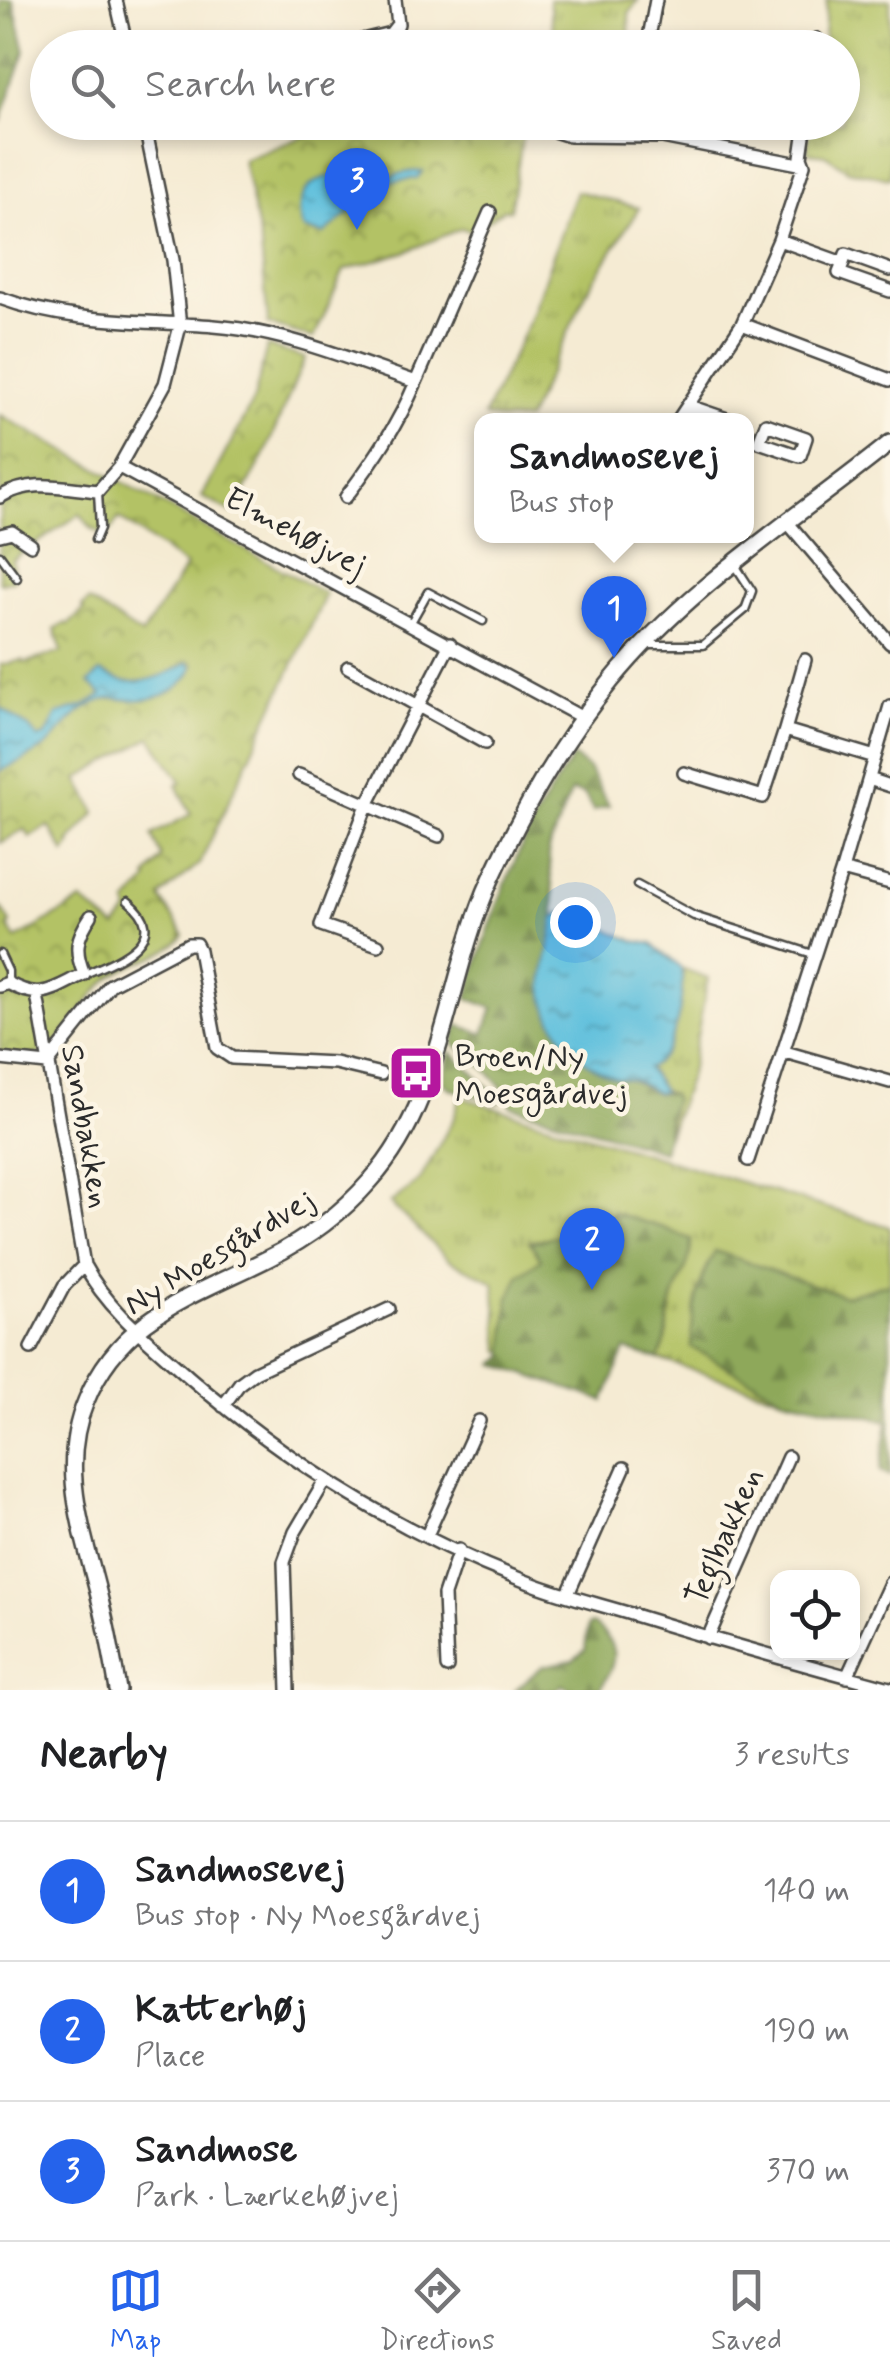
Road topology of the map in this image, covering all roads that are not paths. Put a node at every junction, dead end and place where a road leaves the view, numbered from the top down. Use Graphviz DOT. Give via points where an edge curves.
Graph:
graph roads {
  1 [pos="116,0"];
  2 [pos="395,0"];
  3 [pos="656,0"];
  4 [pos="123,30"];
  5 [pos="394,30"];
  6 [pos="650,30"];
  7 [pos="148,140"];
  8 [pos="677,140"];
  9 [pos="803,140"];
  10 [pos="804,165"];
  11 [pos="490,212"];
  12 [pos="779,240"];
  13 [pos="842,263"];
  14 [pos="890,270"];
  15 [pos="890,291"];
  16 [pos="0,298"];
  17 [pos="742,324"];
  18 [pos="180,326"];
  19 [pos="890,380"];
  20 [pos="416,382"];
  21 [pos="689,406"];
  22 [pos="684,413"];
  23 [pos="710,413"];
  24 [pos="754,429"];
  25 [pos="763,432"];
  26 [pos="890,443"];
  27 [pos="119,467"];
  28 [pos="98,491"];
  29 [pos="0,497"];
  30 [pos="346,497"];
  31 [pos="788,523"];
  32 [pos="0,535"];
  33 [pos="95,540"];
  34 [pos="32,545"];
  35 [pos="0,556"];
  36 [pos="735,564"];
  37 [pos="17,578"];
  38 [pos="483,622"];
  39 [pos="410,624"];
  40 [pos="890,642"];
  41 [pos="450,644"];
  42 [pos="645,645"];
  43 [pos="805,660"];
  44 [pos="348,668"];
  45 [pos="416,705"];
  46 [pos="890,706"];
  47 [pos="583,718"];
  48 [pos="785,730"];
  49 [pos="485,743"];
  50 [pos="875,757"];
  51 [pos="684,773"];
  52 [pos="299,774"];
  53 [pos="868,779"];
  54 [pos="890,786"];
  55 [pos="367,804"];
  56 [pos="439,836"];
  57 [pos="842,870"];
  58 [pos="890,883"];
  59 [pos="638,885"];
  60 [pos="128,901"];
  61 [pos="91,916"];
  62 [pos="378,944"];
  63 [pos="0,954"];
  64 [pos="816,955"];
  65 [pos="84,974"];
  66 [pos="4,984"];
  67 [pos="37,995"];
  68 [pos="785,1052"];
  69 [pos="0,1060"];
  70 [pos="47,1064"];
  71 [pos="381,1074"];
  72 [pos="890,1082"];
  73 [pos="748,1160"];
  74 [pos="84,1266"];
  75 [pos="389,1309"];
  76 [pos="136,1330"];
  77 [pos="31,1348"];
  78 [pos="222,1406"];
  79 [pos="478,1421"];
  80 [pos="788,1457"];
  81 [pos="624,1468"];
  82 [pos="326,1481"];
  83 [pos="427,1535"];
  84 [pos="459,1550"];
  85 [pos="890,1583"];
  86 [pos="568,1594"];
  87 [pos="708,1638"];
  88 [pos="447,1667"];
  89 [pos="847,1677"];
  90 [pos="890,1688"];
  91 [pos="118,1690"];
  92 [pos="288,1690"];
  1 -- 4 [label="street"];
  2 -- 5 [label="street"];
  3 -- 6 [label="street"];
  7 -- 18 [label="street"];
  8 -- 10 [label="street"];
  9 -- 10 [label="street"];
  10 -- 12 [label="street"];
  11 -- 20 [label="street"];
  12 -- 13 [label="street"];
  12 -- 17 [label="street"];
  13 -- 14 [label="street" via="846,254"];
  13 -- 15 [label="street" via="839,273"];
  16 -- 18 [label="street" via="63,316"];
  17 -- 19 [label="street"];
  17 -- 21 [label="street"];
  18 -- 20 [label="street" via="242,330"];
  18 -- 27 [label="street" via="164,384"];
  20 -- 30 [label="street" via="392,433"];
  21 -- 22 [label="street"];
  21 -- 23 [label="street"];
  24 -- 25 [label="street"];
  26 -- 31 [label="street, Ny Moesgårdvej"];
  27 -- 28 [label="street"];
  27 -- 39 [label="street, Elmehøjvej"];
  28 -- 29 [label="street" via="27,485"];
  28 -- 33 [label="lane"];
  31 -- 36 [label="street, Ny Moesgårdvej"];
  31 -- 40 [label="street"];
  32 -- 34 [label="street" via="12,532"];
  35 -- 37 [label="lane"];
  36 -- 42 [label="street, Ny Moesgårdvej"];
  36 -- 42 [label="lane" via="752,591 746,610 698,647"];
  38 -- 39 [label="lane" via="428,592"];
  39 -- 41 [label="street, Elmehøjvej"];
  41 -- 45 [label="street"];
  41 -- 47 [label="street, Elmehøjvej"];
  42 -- 47 [label="street, Ny Moesgårdvej"];
  43 -- 48 [label="street"];
  44 -- 45 [label="street"];
  45 -- 49 [label="street"];
  45 -- 55 [label="street"];
  46 -- 50 [label="street"];
  47 -- 76 [label="street, Ny Moesgårdvej" via="539,785 489,884 429,1078 390,1155 371,1181 307,1237 183,1298"];
  48 -- 50 [label="street"];
  48 -- 51 [label="street" via="763,797"];
  50 -- 53 [label="street"];
  52 -- 55 [label="street"];
  53 -- 54 [label="street"];
  53 -- 57 [label="street"];
  55 -- 56 [label="street"];
  55 -- 62 [label="street" via="322,925"];
  57 -- 58 [label="street"];
  57 -- 64 [label="street"];
  59 -- 64 [label="lane" via="724,928"];
  60 -- 65 [label="lane" via="145,918 142,940"];
  61 -- 65 [label="street" via="77,942"];
  63 -- 66 [label="lane" via="8,971"];
  64 -- 68 [label="street"];
  65 -- 67 [label="street"];
  66 -- 67 [label="street"];
  67 -- 70 [label="street, Sandbakken"];
  68 -- 72 [label="street"];
  68 -- 73 [label="street"];
  69 -- 70 [label="street"];
  70 -- 71 [label="street" via="110,985 196,944 217,1048 232,1058 335,1063"];
  70 -- 74 [label="street, Sandbakken"];
  74 -- 76 [label="street, Sandbakken"];
  74 -- 77 [label="street" via="64,1286"];
  75 -- 78 [label="street" via="255,1372"];
  76 -- 78 [label="street, Teglbakken"];
  76 -- 91 [label="street, Ny Moesgårdvej" via="85,1402 73,1459 77,1514"];
  78 -- 82 [label="street, Teglbakken"];
  79 -- 83 [label="street"];
  80 -- 87 [label="street, Teglbakken"];
  81 -- 86 [label="street"];
  82 -- 83 [label="street, Teglbakken"];
  82 -- 92 [label="street" via="284,1562"];
  83 -- 84 [label="street, Teglbakken"];
  84 -- 86 [label="street, Teglbakken"];
  84 -- 88 [label="street" via="444,1596"];
  85 -- 89 [label="street"];
  86 -- 87 [label="street, Teglbakken"];
  87 -- 89 [label="street, Teglbakken"];
  89 -- 90 [label="street, Teglbakken"];
}
